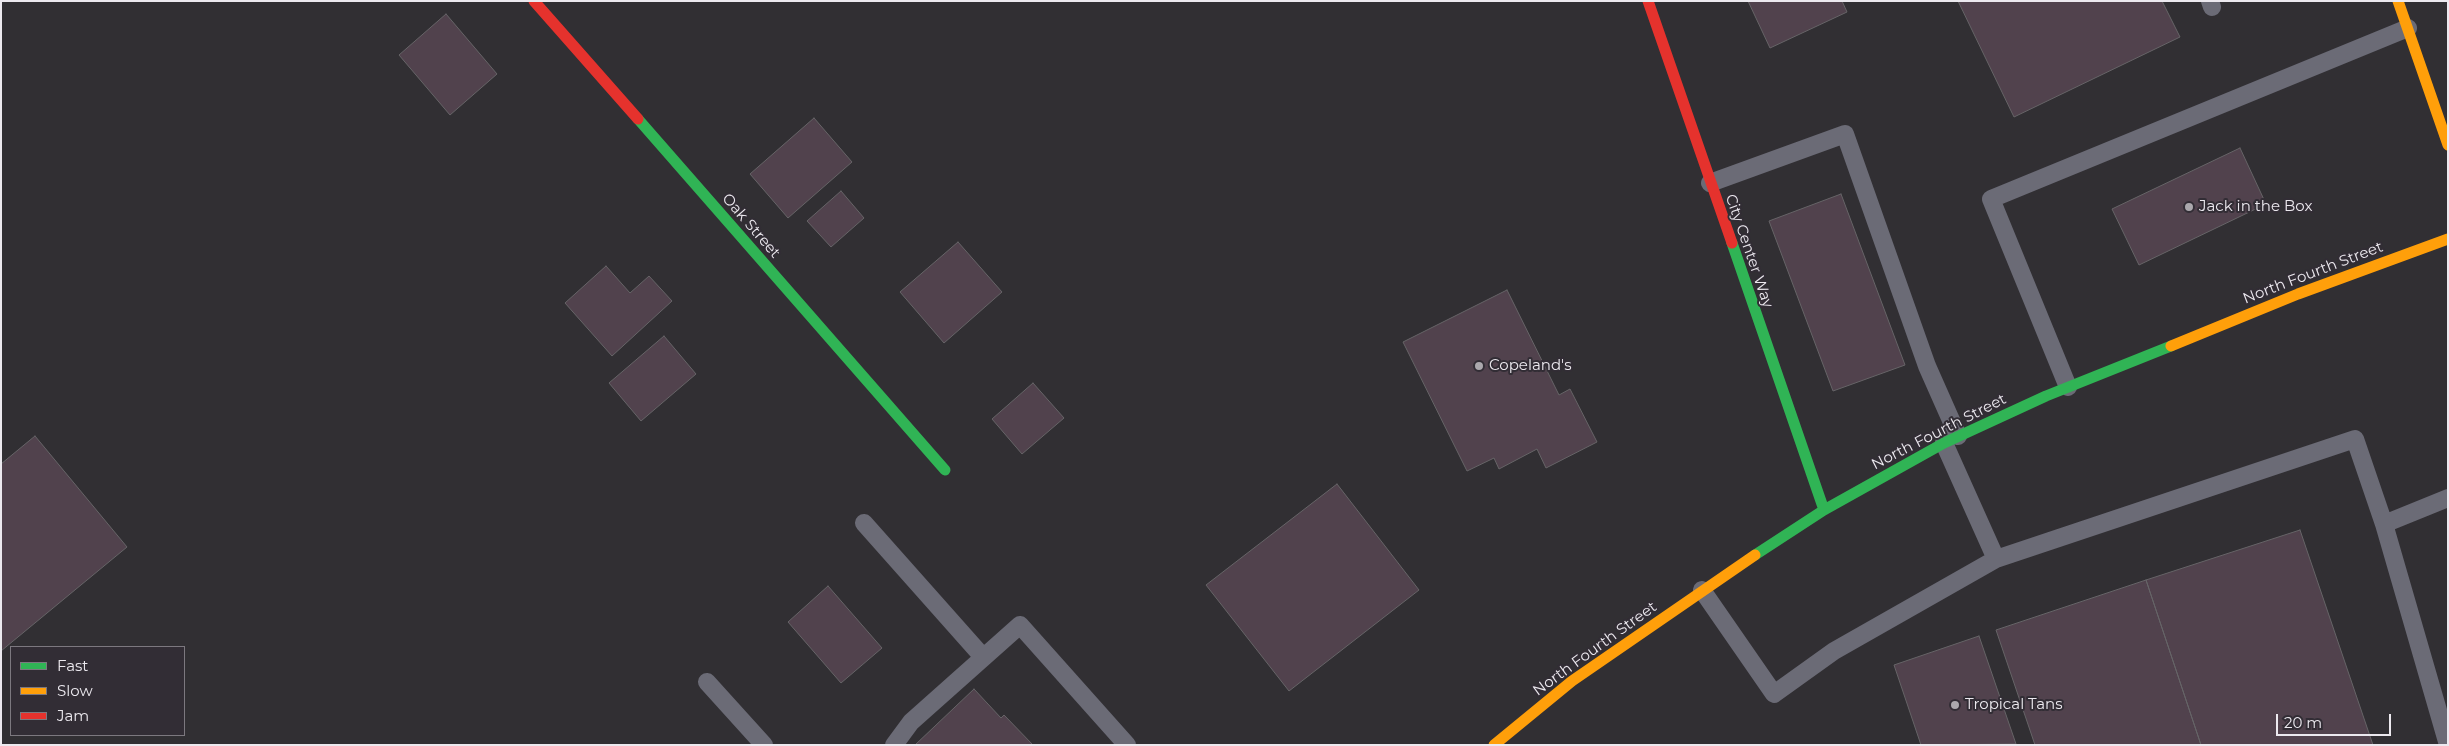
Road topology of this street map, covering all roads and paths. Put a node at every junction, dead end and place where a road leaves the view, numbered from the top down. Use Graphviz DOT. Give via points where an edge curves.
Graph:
graph roads {
  1 [pos="534,1"];
  2 [pos="1648,1"];
  3 [pos="2398,1"];
  4 [pos="2408,28"];
  5 [pos="2448,145"];
  6 [pos="1710,183"];
  7 [pos="2448,239"];
  8 [pos="2068,387"];
  9 [pos="1951,439"];
  10 [pos="945,470"];
  11 [pos="2448,498"];
  12 [pos="1824,510"];
  13 [pos="864,523"];
  14 [pos="2384,524"];
  15 [pos="1996,559"];
  16 [pos="1702,590"];
  17 [pos="983,657"];
  18 [pos="707,682"];
  19 [pos="764,745"];
  20 [pos="894,745"];
  21 [pos="1127,745"];
  22 [pos="1494,745"];
  23 [pos="2448,745"];
  1 -- 10 [label="main road, Oak Street"];
  2 -- 6 [label="main road, City Center Way"];
  3 -- 4 [label="main road"];
  4 -- 5 [label="main road"];
  4 -- 8 [label="lane" via="1991,199"];
  6 -- 9 [label="lane" via="1845,134"];
  6 -- 12 [label="main road, City Center Way"];
  7 -- 8 [label="main road, North Fourth Street" via="2298,294"];
  8 -- 9 [label="main road, North Fourth Street"];
  9 -- 12 [label="main road, North Fourth Street"];
  9 -- 15 [label="lane"];
  11 -- 14 [label="lane"];
  12 -- 16 [label="main road, North Fourth Street"];
  13 -- 17 [label="lane"];
  14 -- 15 [label="lane" via="2355,439"];
  14 -- 23 [label="lane"];
  15 -- 16 [label="lane" via="1834,651 1774,694"];
  16 -- 22 [label="main road, North Fourth Street" via="1572,681"];
  17 -- 20 [label="lane" via="911,722"];
  17 -- 21 [label="lane" via="1020,625"];
  18 -- 19 [label="lane"];
}
